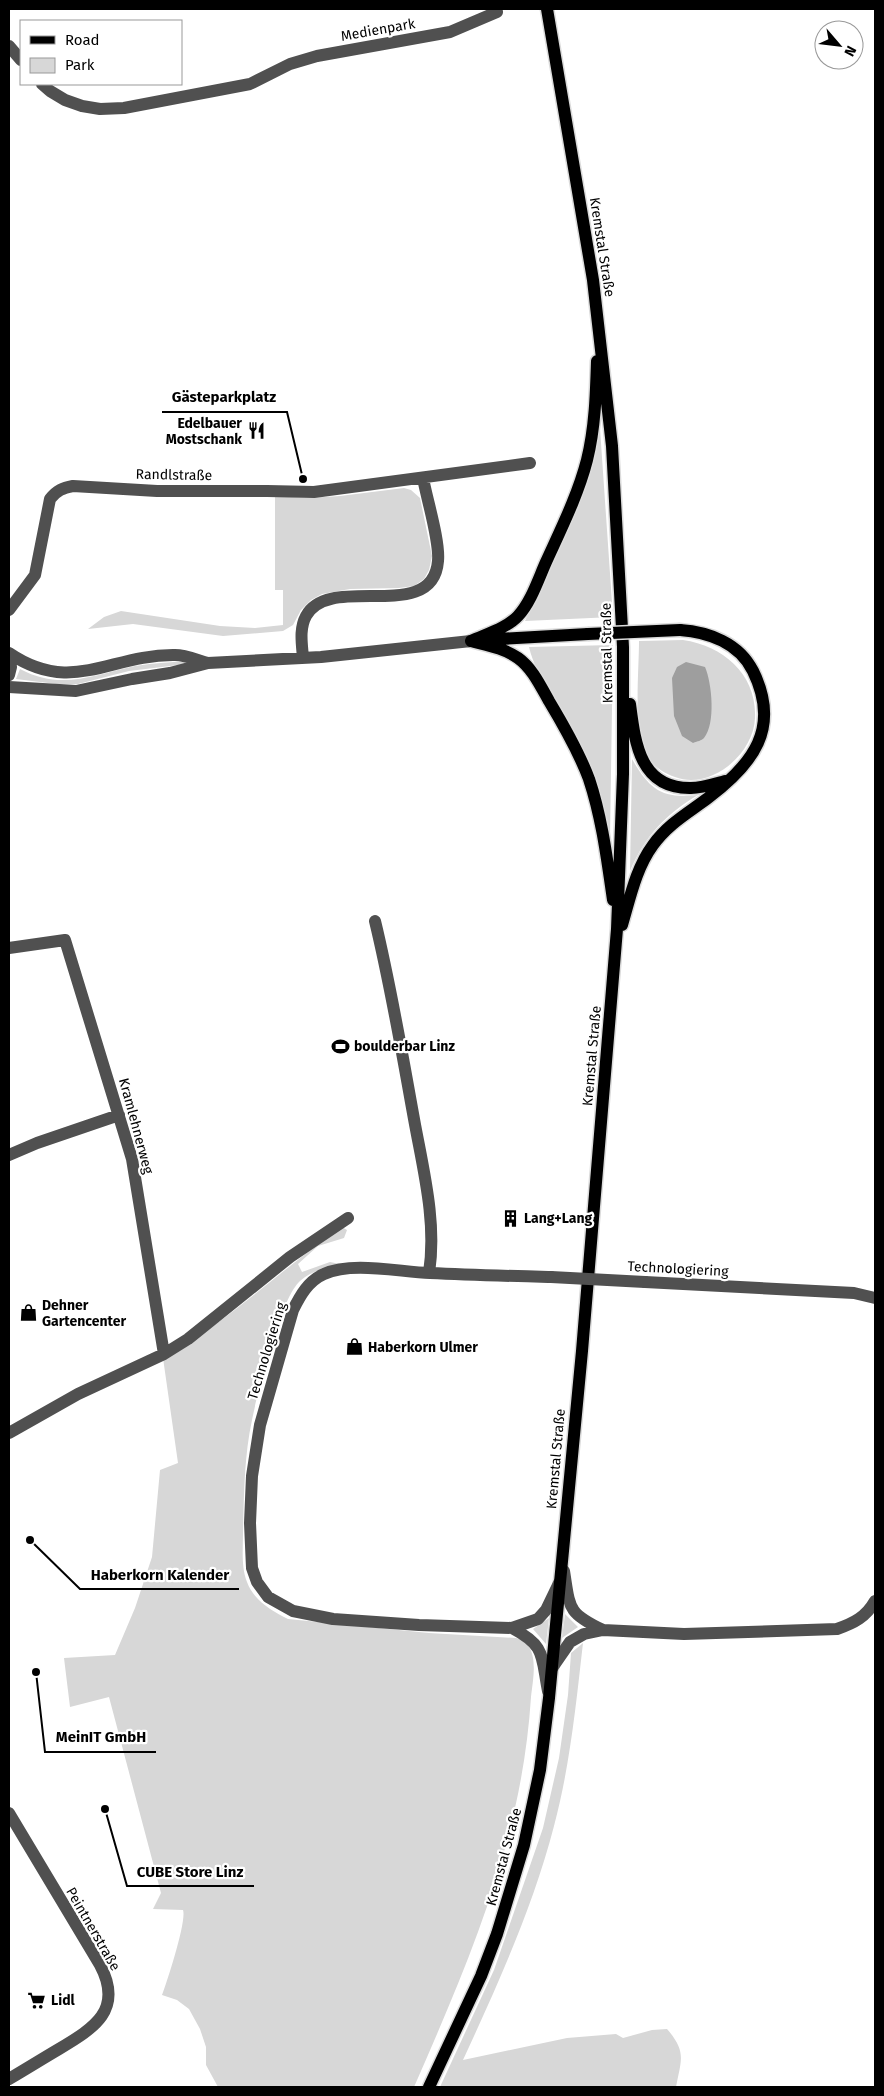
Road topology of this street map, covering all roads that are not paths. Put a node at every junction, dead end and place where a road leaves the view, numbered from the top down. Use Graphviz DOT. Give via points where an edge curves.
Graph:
graph roads {
  1 [pos="496,9"];
  2 [pos="547,9"];
  3 [pos="9,46"];
  4 [pos="20,59"];
  5 [pos="43,85"];
  6 [pos="599,329"];
  7 [pos="530,463"];
  8 [pos="423,478"];
  9 [pos="9,610"];
  10 [pos="471,641"];
  11 [pos="623,647"];
  12 [pos="9,653"];
  13 [pos="303,658"];
  14 [pos="208,663"];
  15 [pos="9,675"];
  16 [pos="9,687"];
  17 [pos="728,780"];
  18 [pos="375,921"];
  19 [pos="617,929"];
  20 [pos="616,946"];
  21 [pos="9,948"];
  22 [pos="119,1115"];
  23 [pos="9,1155"];
  24 [pos="348,1218"];
  25 [pos="429,1273"];
  26 [pos="875,1298"];
  27 [pos="164,1354"];
  28 [pos="9,1434"];
  29 [pos="562,1558"];
  30 [pos="560,1581"];
  31 [pos="875,1600"];
  32 [pos="512,1628"];
  33 [pos="603,1630"];
  34 [pos="552,1668"];
  35 [pos="549,1698"];
  36 [pos="9,1813"];
  37 [pos="9,2079"];
  38 [pos="429,2087"];
  1 -- 5 [label="street, Medienpark" via="497,12 450,32 317,56 290,64 250,84 124,108 82,106 65,100"];
  2 -- 6 [label="main road, Kremstal Straße"];
  3 -- 4 [label="street"];
  6 -- 10 [label="main road" via="592,436 572,505 531,595 518,616"];
  6 -- 11 [label="main road, Kremstal Straße" via="612,446"];
  7 -- 8 [label="street, Randlstraße"];
  8 -- 9 [label="street, Randlstraße" via="314,492 63,488 50,499 35,575"];
  8 -- 13 [label="street" via="437,548 438,561 431,580 414,593 342,597 320,602 308,612 302,627"];
  10 -- 13 [label="street"];
  10 -- 17 [label="main road, bridge" via="680,630 705,633 729,645 751,666 763,697 764,713 759,741 748,762"];
  10 -- 19 [label="main road" via="506,651 526,665 572,742 588,778 600,820"];
  11 -- 17 [label="main road" via="636,745 647,769 657,778 679,787 692,788"];
  11 -- 19 [label="main road, Kremstal Straße" via="623,774"];
  12 -- 14 [label="street" via="40,669 68,674 162,655 183,656"];
  12 -- 15 [label="street"];
  13 -- 14 [label="street"];
  14 -- 16 [label="street" via="76,691"];
  17 -- 20 [label="main road" via="709,798 678,818 653,845 636,878"];
  18 -- 25 [label="street" via="389,978 428,1200 432,1256"];
  19 -- 20 [label="main road, Kremstal Straße"];
  20 -- 29 [label="main road, Kremstal Straße"];
  21 -- 22 [label="street, Kramlehnerweg" via="65,940"];
  22 -- 23 [label="street"];
  22 -- 27 [label="street, Kramlehnerweg" via="132,1159"];
  24 -- 27 [label="street" via="290,1257 188,1339"];
  25 -- 26 [label="street, Technologiering, bridge" via="645,1282 854,1294"];
  25 -- 32 [label="street, Technologiering" via="359,1268 337,1270 323,1274 301,1294 286,1329 254,1458 250,1523 252,1568 268,1597 293,1611 419,1626"];
  27 -- 28 [label="street" via="78,1394"];
  29 -- 30 [label="main road, Kremstal Straße"];
  29 -- 33 [label="street" via="571,1607 582,1620"];
  30 -- 32 [label="street, Technologiering" via="542,1615"];
  30 -- 34 [label="main road, Kremstal Straße"];
  31 -- 33 [label="street" via="857,1622 837,1629 684,1634"];
  32 -- 35 [label="street" via="528,1636 538,1647"];
  33 -- 34 [label="street" via="584,1634 570,1642"];
  34 -- 35 [label="main road, Kremstal Straße"];
  35 -- 38 [label="main road, Kremstal Straße" via="534,1801 511,1894 481,1976"];
  36 -- 37 [label="street, Peintnerstraße" via="100,1965 109,1989 106,2009 94,2027"];
}
